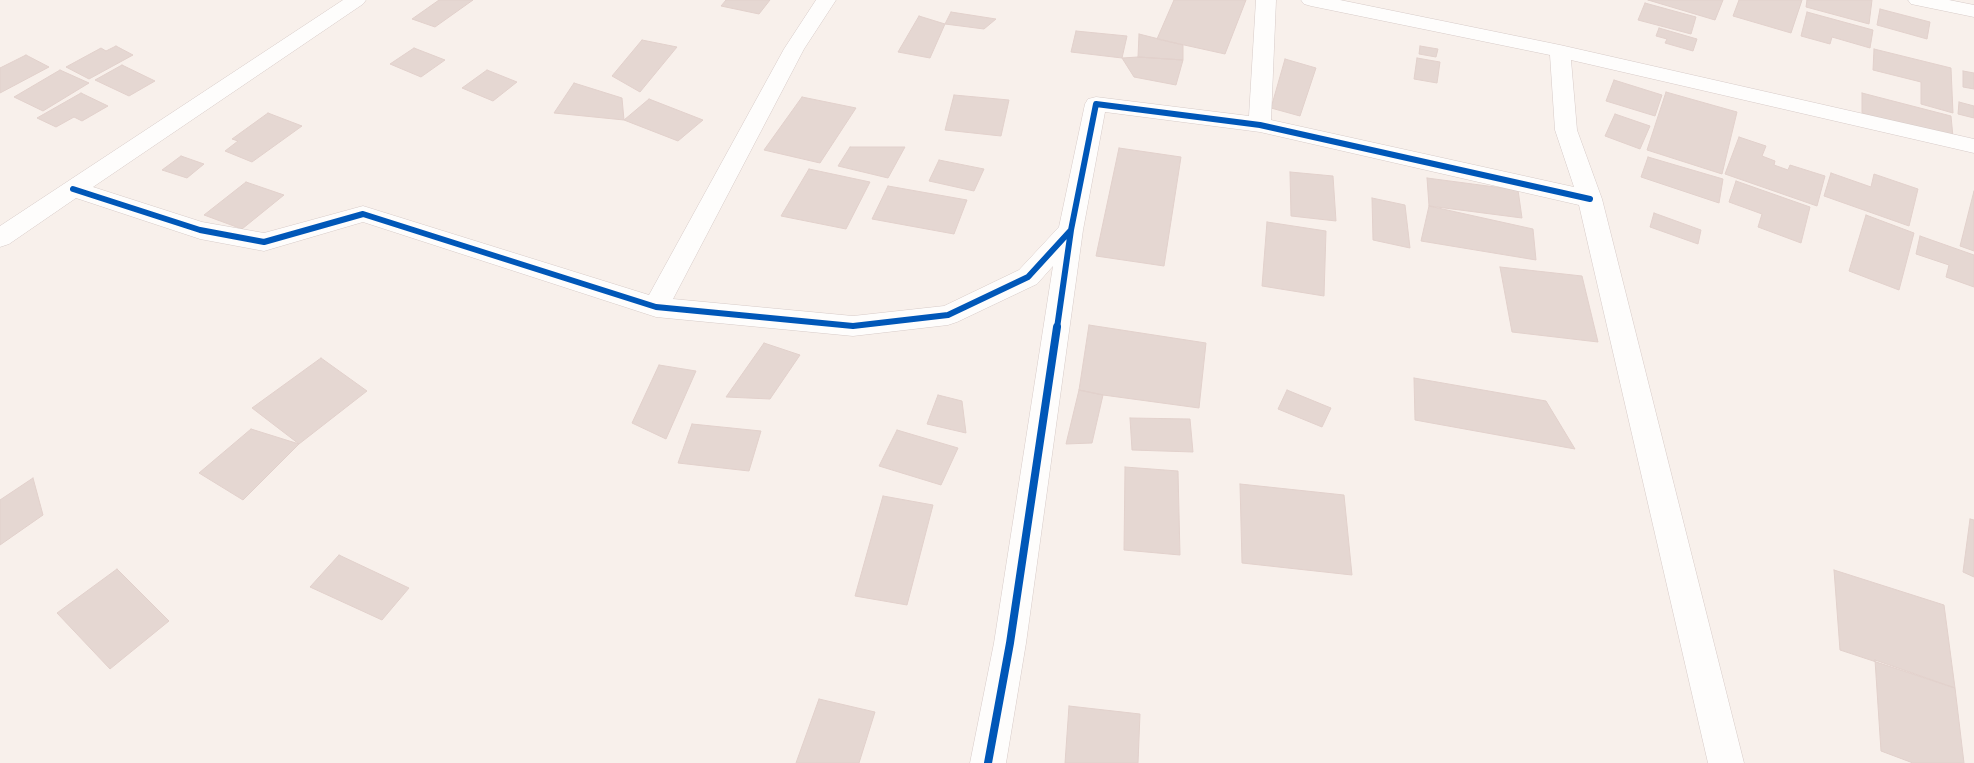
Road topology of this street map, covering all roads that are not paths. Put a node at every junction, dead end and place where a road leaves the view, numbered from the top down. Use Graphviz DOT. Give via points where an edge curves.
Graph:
graph roads {
  1 [pos="356,0"];
  2 [pos="826,0"];
  3 [pos="1266,0"];
  4 [pos="1311,0"];
  5 [pos="1918,0"];
  6 [pos="1974,11"];
  7 [pos="1560,51"];
  8 [pos="1260,125"];
  9 [pos="1974,146"];
  10 [pos="73,189"];
  11 [pos="1590,199"];
  12 [pos="1071,230"];
  13 [pos="0,238"];
  14 [pos="656,307"];
  15 [pos="988,763"];
  16 [pos="1726,763"];
  1 -- 10 [label="street"];
  2 -- 14 [label="street" via="794,49"];
  3 -- 8 [label="street"];
  4 -- 7 [label="street"];
  5 -- 6 [label="street"];
  7 -- 9 [label="street"];
  7 -- 11 [label="street" via="1566,130"];
  8 -- 11 [label="street"];
  8 -- 12 [label="street" via="1096,104"];
  10 -- 13 [label="street"];
  10 -- 14 [label="street" via="200,230 264,242 363,214"];
  11 -- 16 [label="street"];
  12 -- 14 [label="street" via="1028,276 948,315 853,326"];
  12 -- 15 [label="street" via="1010,643"];
}
